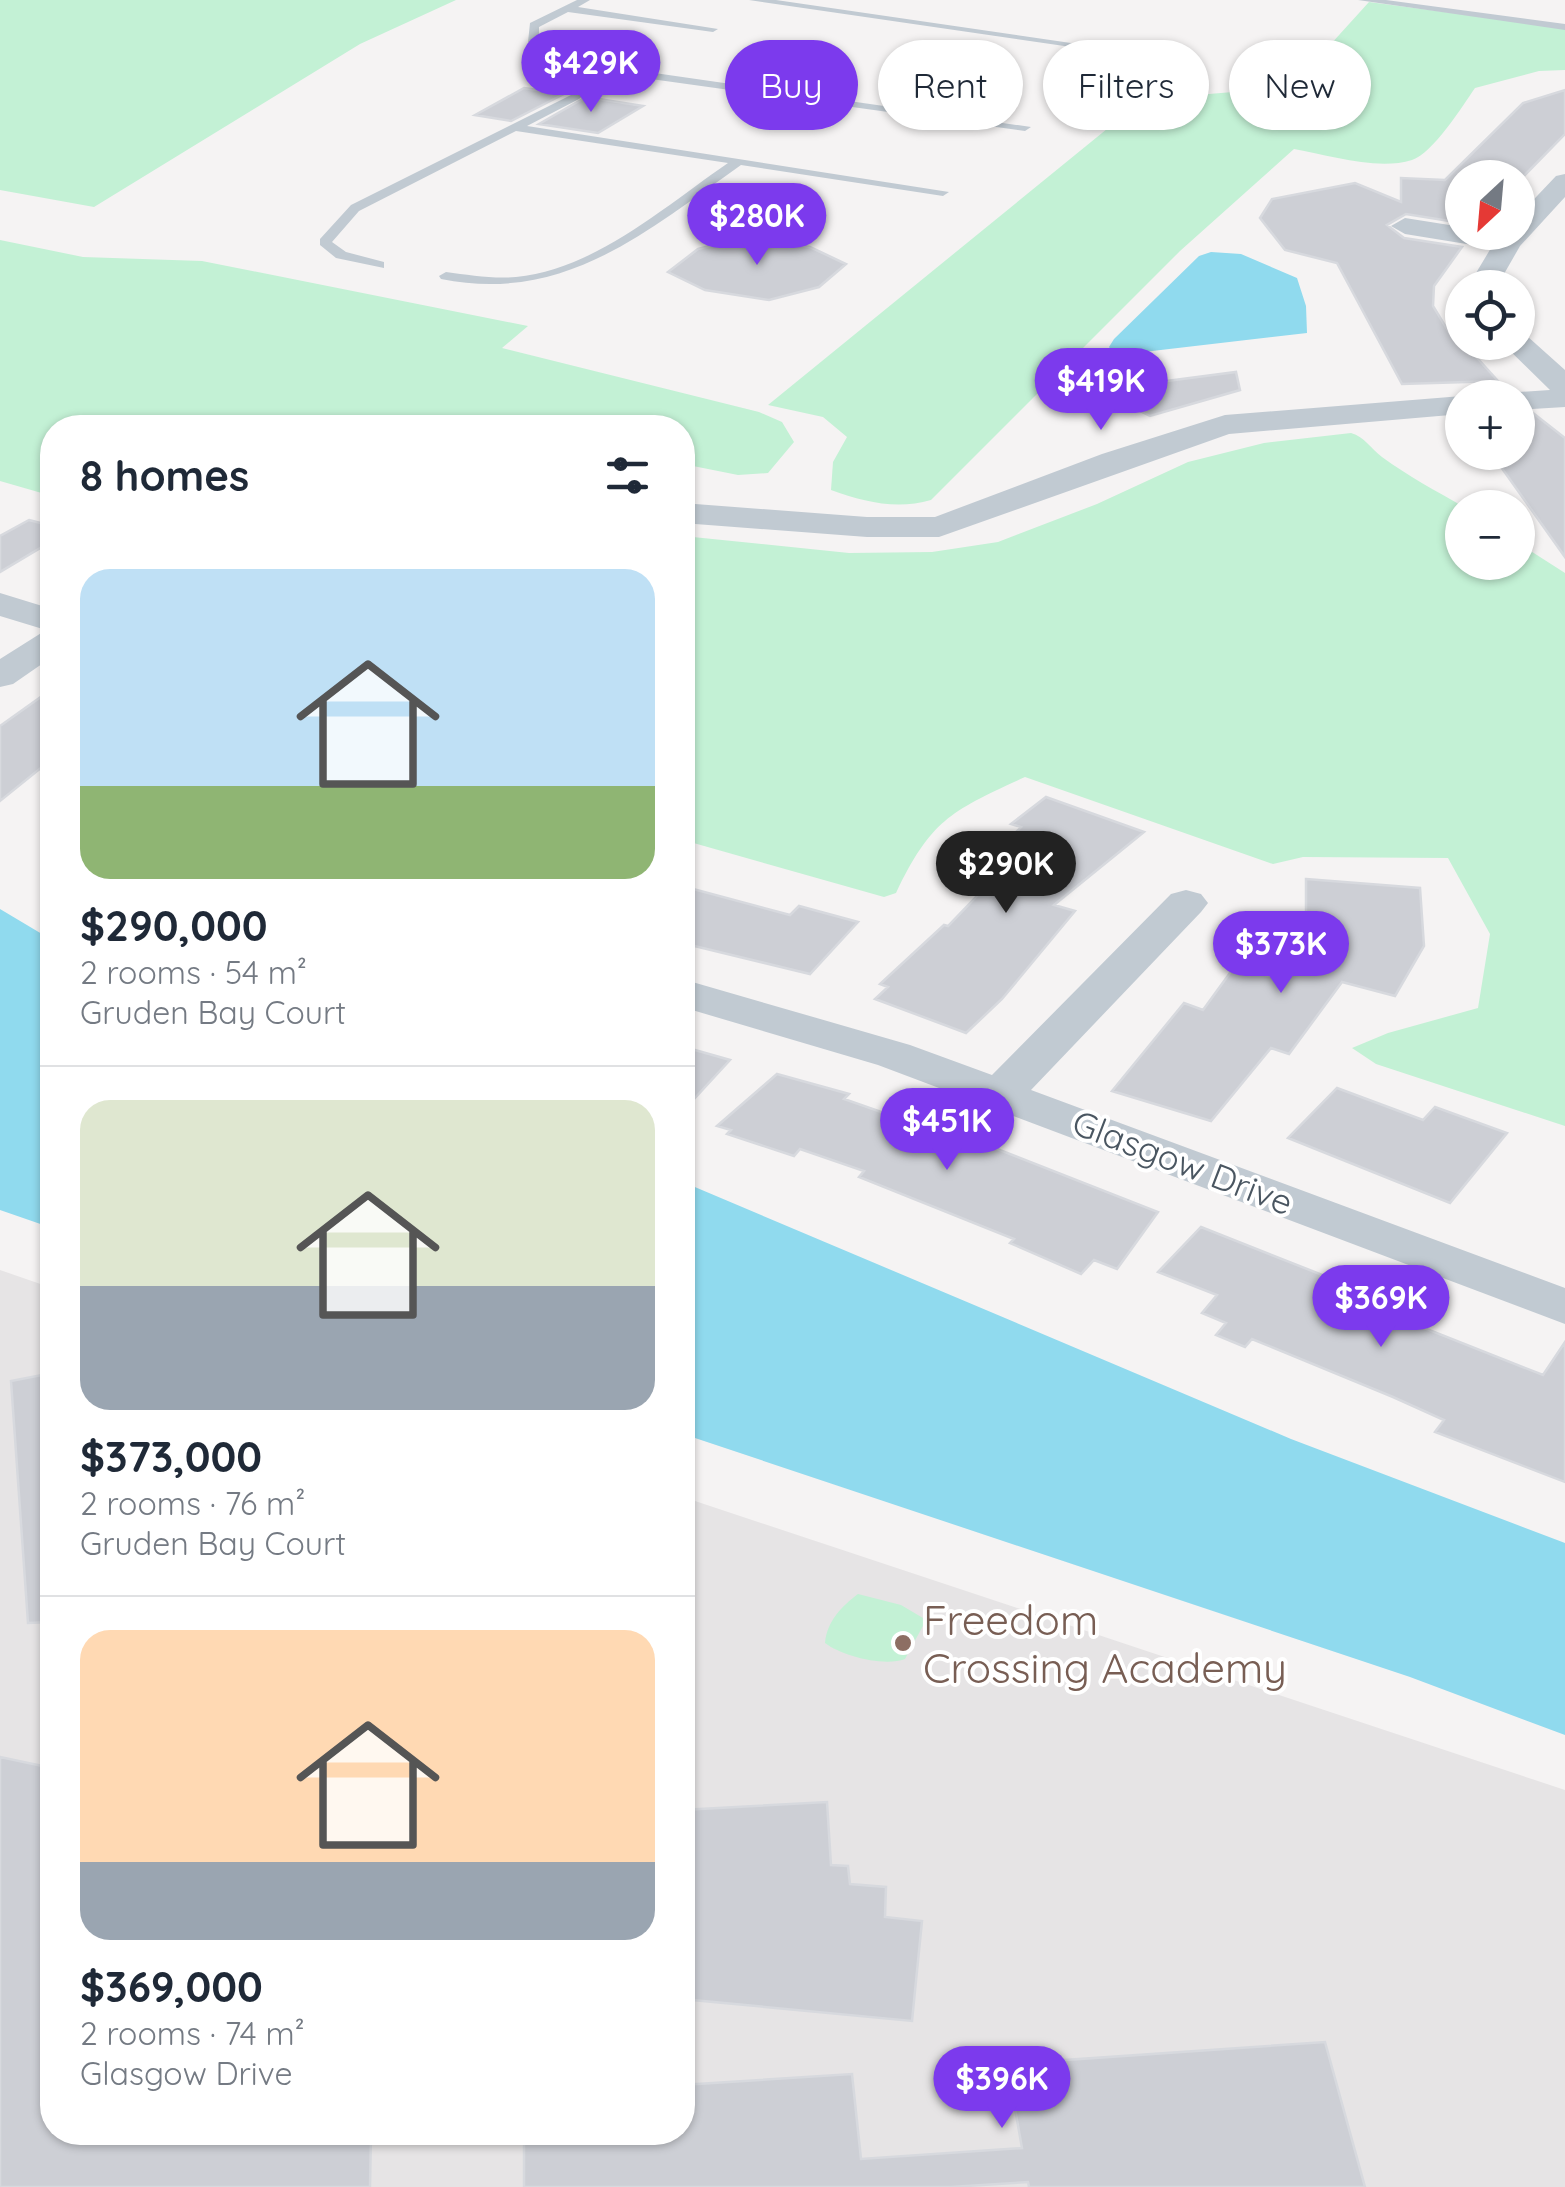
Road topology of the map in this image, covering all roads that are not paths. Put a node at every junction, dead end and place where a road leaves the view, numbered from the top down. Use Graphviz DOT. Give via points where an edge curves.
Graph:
graph roads {
  1 [pos="585,0"];
  2 [pos="754,0"];
  3 [pos="1363,0"];
  4 [pos="568,9"];
  5 [pos="1565,27"];
  6 [pos="713,29"];
  7 [pos="1043,40"];
  8 [pos="606,69"];
  9 [pos="1025,127"];
  10 [pos="516,128"];
  11 [pos="736,162"];
  12 [pos="1565,182"];
  13 [pos="943,192"];
  14 [pos="1535,214"];
  15 [pos="1405,226"];
  16 [pos="1445,232"];
  17 [pos="379,265"];
  18 [pos="446,276"];
  19 [pos="1535,359"];
  20 [pos="1565,386"];
  21 [pos="1565,398"];
  22 [pos="1535,400"];
  23 [pos="1445,407"];
  24 [pos="695,514"];
  25 [pos="0,604"];
  26 [pos="40,617"];
  27 [pos="40,648"];
  28 [pos="0,676"];
  29 [pos="1186,903"];
  30 [pos="695,996"];
  31 [pos="1000,1094"];
  32 [pos="1565,1308"];
  1 -- 4 [label="lane"];
  2 -- 7 [label="lane"];
  3 -- 5 [label="lane"];
  4 -- 6 [label="lane"];
  4 -- 8 [label="lane" via="534,25 533,42 554,56"];
  8 -- 9 [label="lane"];
  8 -- 10 [label="lane" via="575,97"];
  10 -- 11 [label="lane"];
  10 -- 17 [label="lane" via="356,208 325,242"];
  11 -- 13 [label="lane"];
  11 -- 18 [label="lane" via="587,261 524,280"];
  12 -- 14 [label="street"];
  15 -- 16 [label="street"];
  19 -- 20 [label="street"];
  21 -- 22 [label="street"];
  23 -- 24 [label="street" via="1226,425 939,527"];
  25 -- 26 [label="street"];
  27 -- 28 [label="street"];
  29 -- 31 [label="street"];
  30 -- 31 [label="street, Glasgow Drive"];
  31 -- 32 [label="street, Glasgow Drive"];
}
